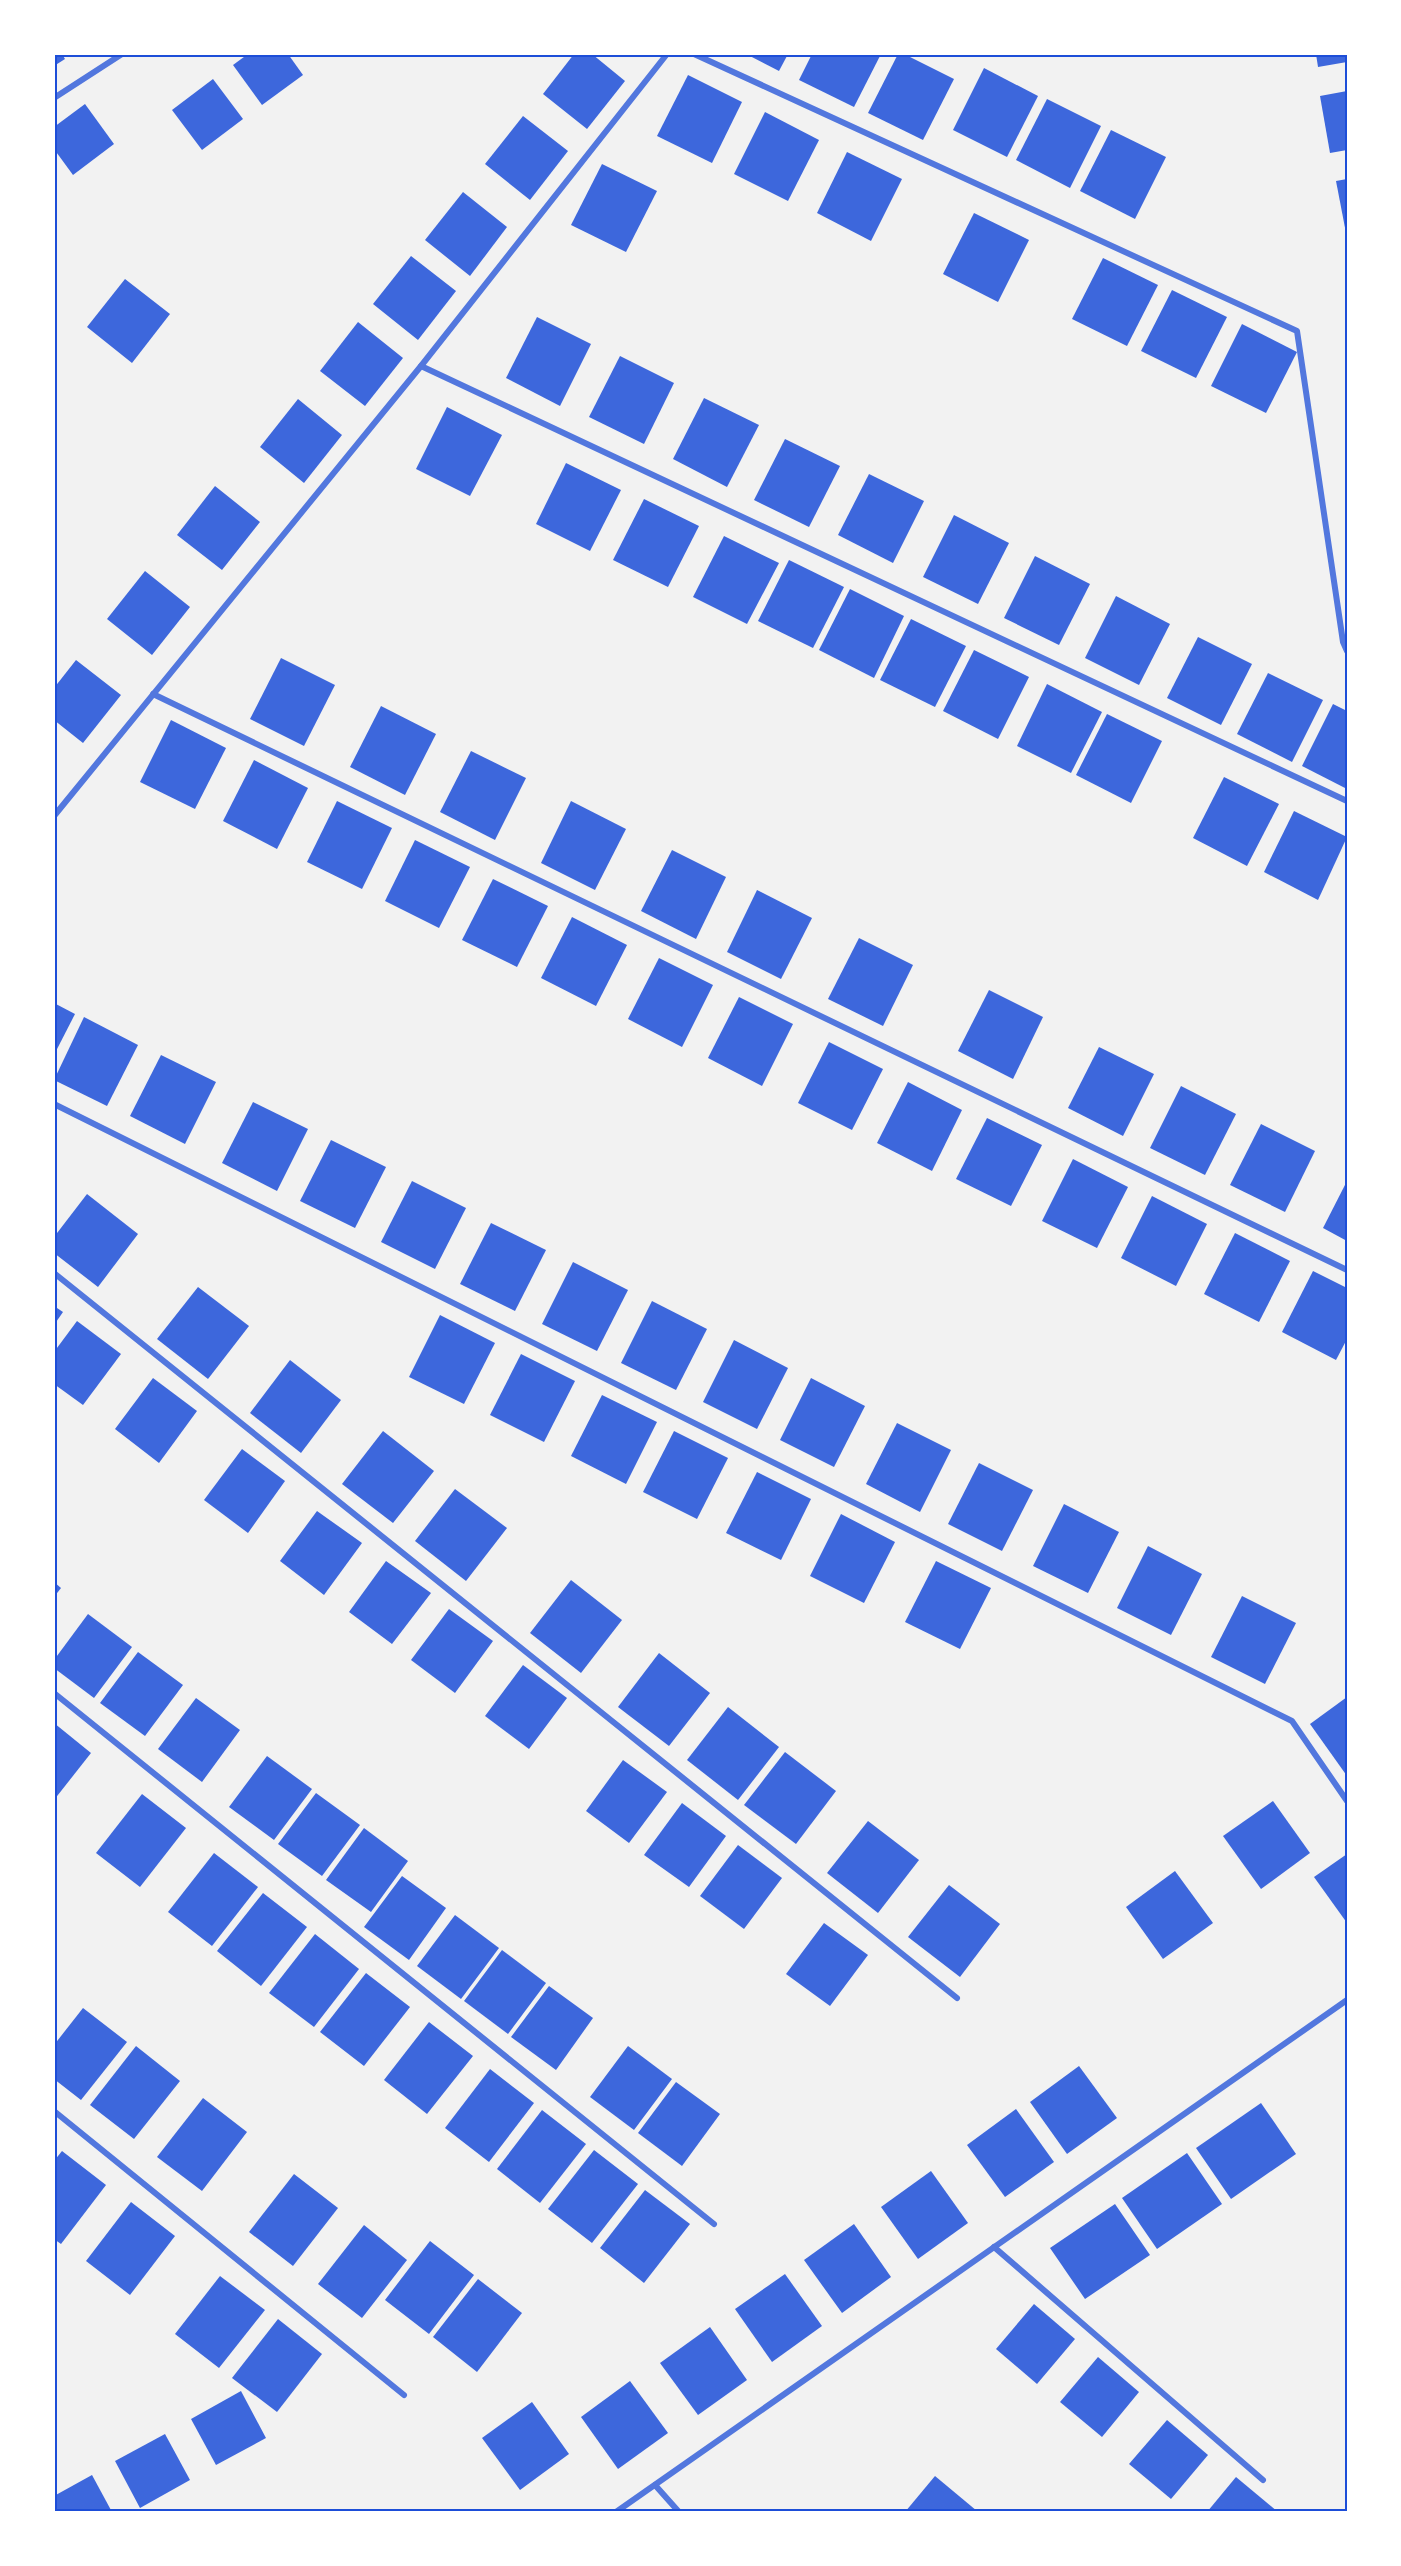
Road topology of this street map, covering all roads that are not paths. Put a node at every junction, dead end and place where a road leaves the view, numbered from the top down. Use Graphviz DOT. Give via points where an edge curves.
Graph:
graph roads {
  1 [pos="122,54"];
  2 [pos="668,54"];
  3 [pos="694,54"];
  4 [pos="54,98"];
  5 [pos="421,366"];
  6 [pos="1347,651"];
  7 [pos="153,694"];
  8 [pos="1347,801"];
  9 [pos="54,816"];
  10 [pos="54,1104"];
  11 [pos="1347,1270"];
  12 [pos="54,1273"];
  13 [pos="54,1693"];
  14 [pos="1347,1801"];
  15 [pos="957,1998"];
  16 [pos="1347,2000"];
  17 [pos="54,2111"];
  18 [pos="714,2224"];
  19 [pos="994,2247"];
  20 [pos="404,2395"];
  21 [pos="1263,2480"];
  22 [pos="655,2485"];
  23 [pos="616,2512"];
  24 [pos="680,2512"];
  1 -- 4 [label="street"];
  2 -- 5 [label="street"];
  3 -- 6 [label="street" via="1297,331"];
  5 -- 7 [label="street"];
  5 -- 8 [label="street"];
  7 -- 9 [label="street"];
  7 -- 11 [label="street"];
  10 -- 14 [label="street" via="1292,1721"];
  12 -- 15 [label="street"];
  13 -- 18 [label="street"];
  16 -- 19 [label="street"];
  17 -- 20 [label="street"];
  19 -- 21 [label="street"];
  19 -- 22 [label="street"];
  22 -- 23 [label="street"];
  22 -- 24 [label="street"];
}
